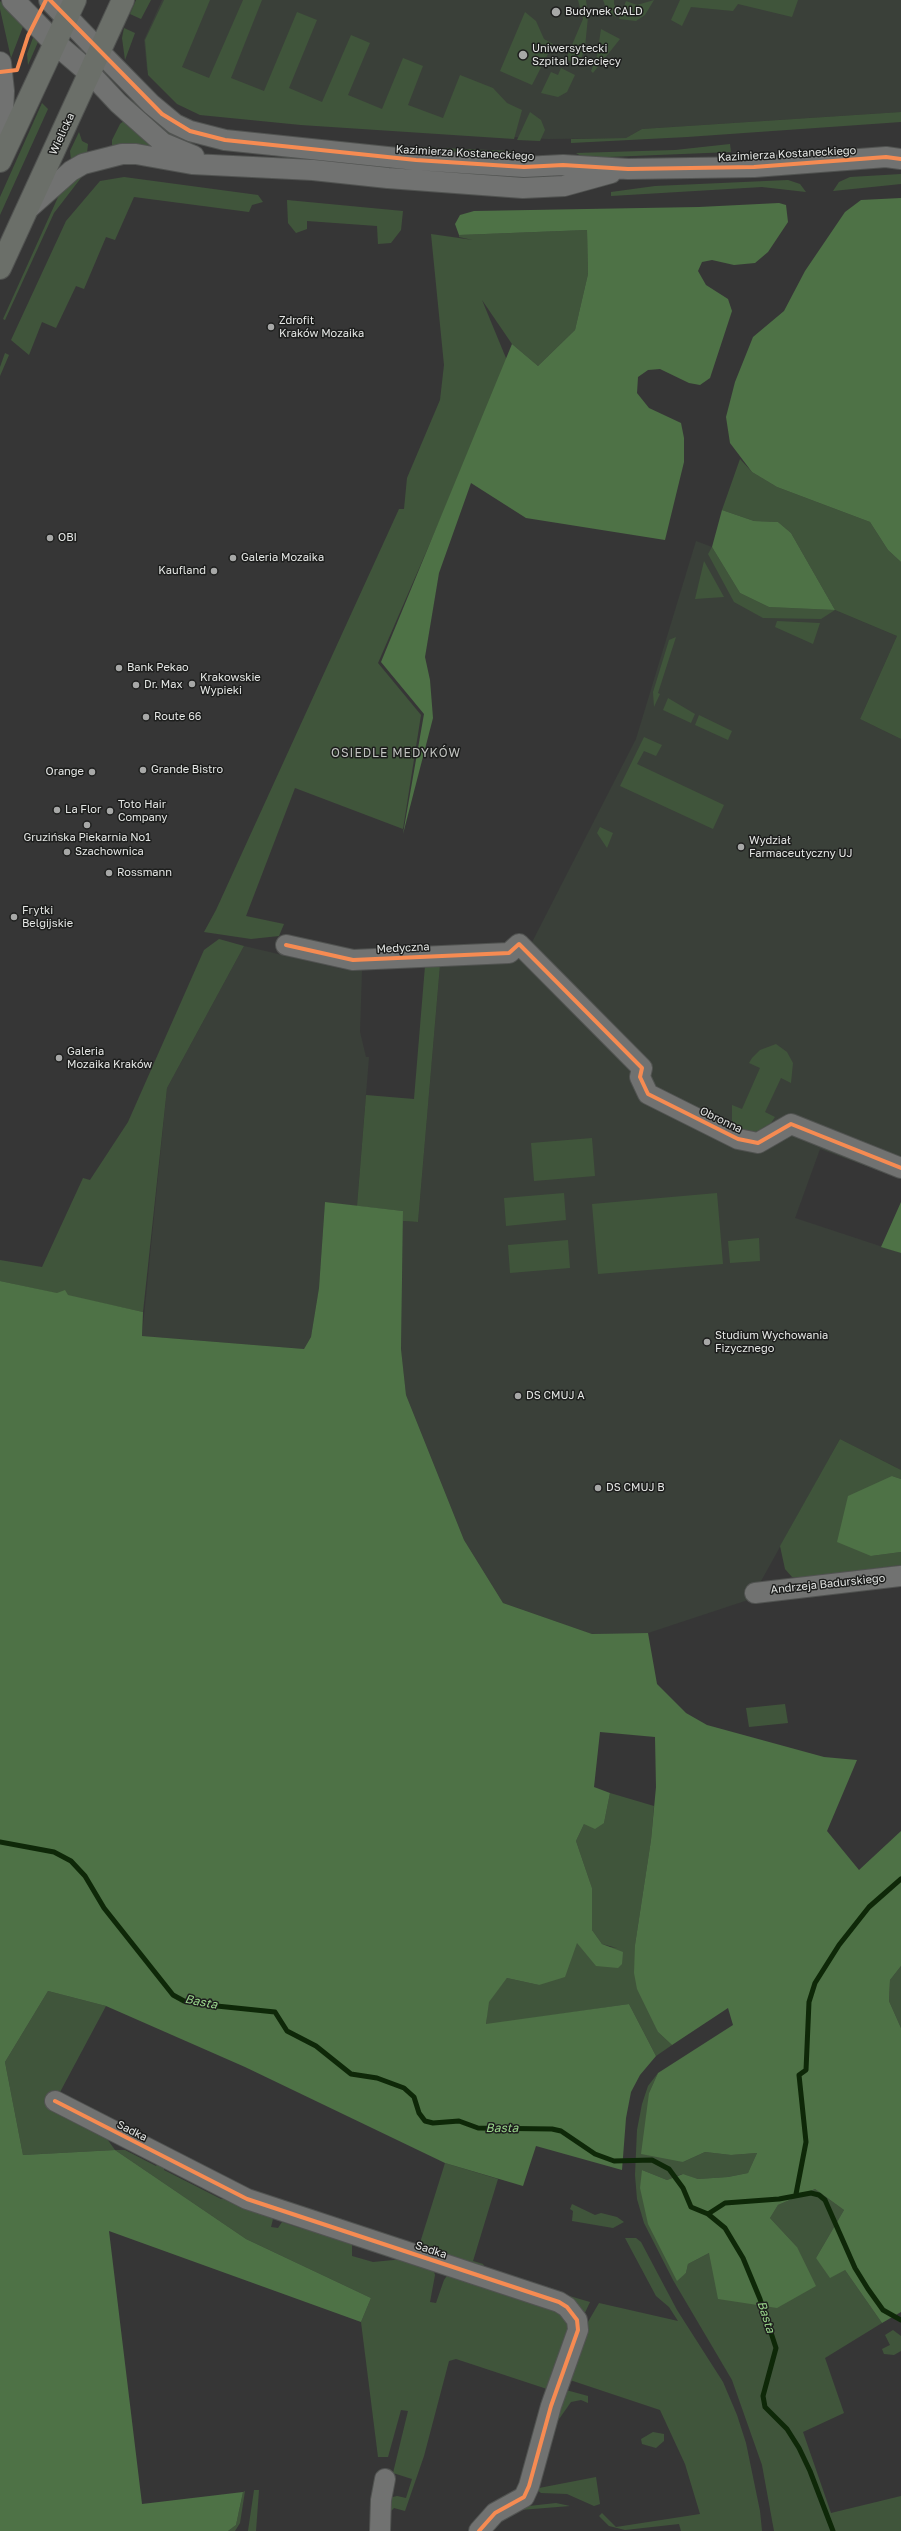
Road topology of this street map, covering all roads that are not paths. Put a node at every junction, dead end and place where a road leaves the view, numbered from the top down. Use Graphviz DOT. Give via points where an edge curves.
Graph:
graph roads {
  1 [pos="14,0"];
  2 [pos="50,0"];
  3 [pos="123,0"];
  4 [pos="71,8"];
  5 [pos="55,43"];
  6 [pos="100,52"];
  7 [pos="0,63"];
  8 [pos="90,73"];
  9 [pos="896,156"];
  10 [pos="0,160"];
  11 [pos="233,166"];
  12 [pos="628,169"];
  13 [pos="28,209"];
  14 [pos="0,268"];
  15 [pos="286,945"];
  16 [pos="642,1068"];
  17 [pos="901,1168"];
  18 [pos="901,1576"];
  19 [pos="755,1593"];
  20 [pos="55,2101"];
  21 [pos="385,2479"];
  22 [pos="380,2531"];
  23 [pos="480,2531"];
  1 -- 5 [label="street"];
  2 -- 4 [label="street"];
  3 -- 6 [label="main road, Wielicka"];
  4 -- 5 [label="main road"];
  4 -- 6 [label="street"];
  5 -- 8 [label="street"];
  5 -- 10 [label="main road"];
  6 -- 8 [label="main road, Wielicka"];
  6 -- 12 [label="street, Kazimierza Kostaneckiego" via="162,114 175,124 206,136 416,160 524,167 563,165"];
  7 -- 10 [label="street" via="3,91"];
  8 -- 11 [label="street, Kazimierza Kostaneckiego" via="118,103 163,143 186,155"];
  8 -- 13 [label="main road, Wielicka"];
  9 -- 12 [label="street, Kazimierza Kostaneckiego" via="754,167"];
  11 -- 12 [label="street, Kazimierza Kostaneckiego" via="524,188 564,186"];
  11 -- 13 [label="street, Kazimierza Kostaneckiego" via="192,164 136,154 106,156 71,171"];
  13 -- 14 [label="main road, Wielicka"];
  15 -- 16 [label="street, Medyczna" via="353,960 509,954 519,944"];
  16 -- 17 [label="street, Obronna" via="640,1077 648,1094 738,1140 758,1142 791,1124"];
  18 -- 19 [label="street, Andrzeja Badurskiego"];
  20 -- 23 [label="street, Sadka" via="247,2199 559,2302 567,2307 577,2320 578,2330 551,2406 529,2486 524,2497 495,2513"];
  21 -- 22 [label="street"];
}
